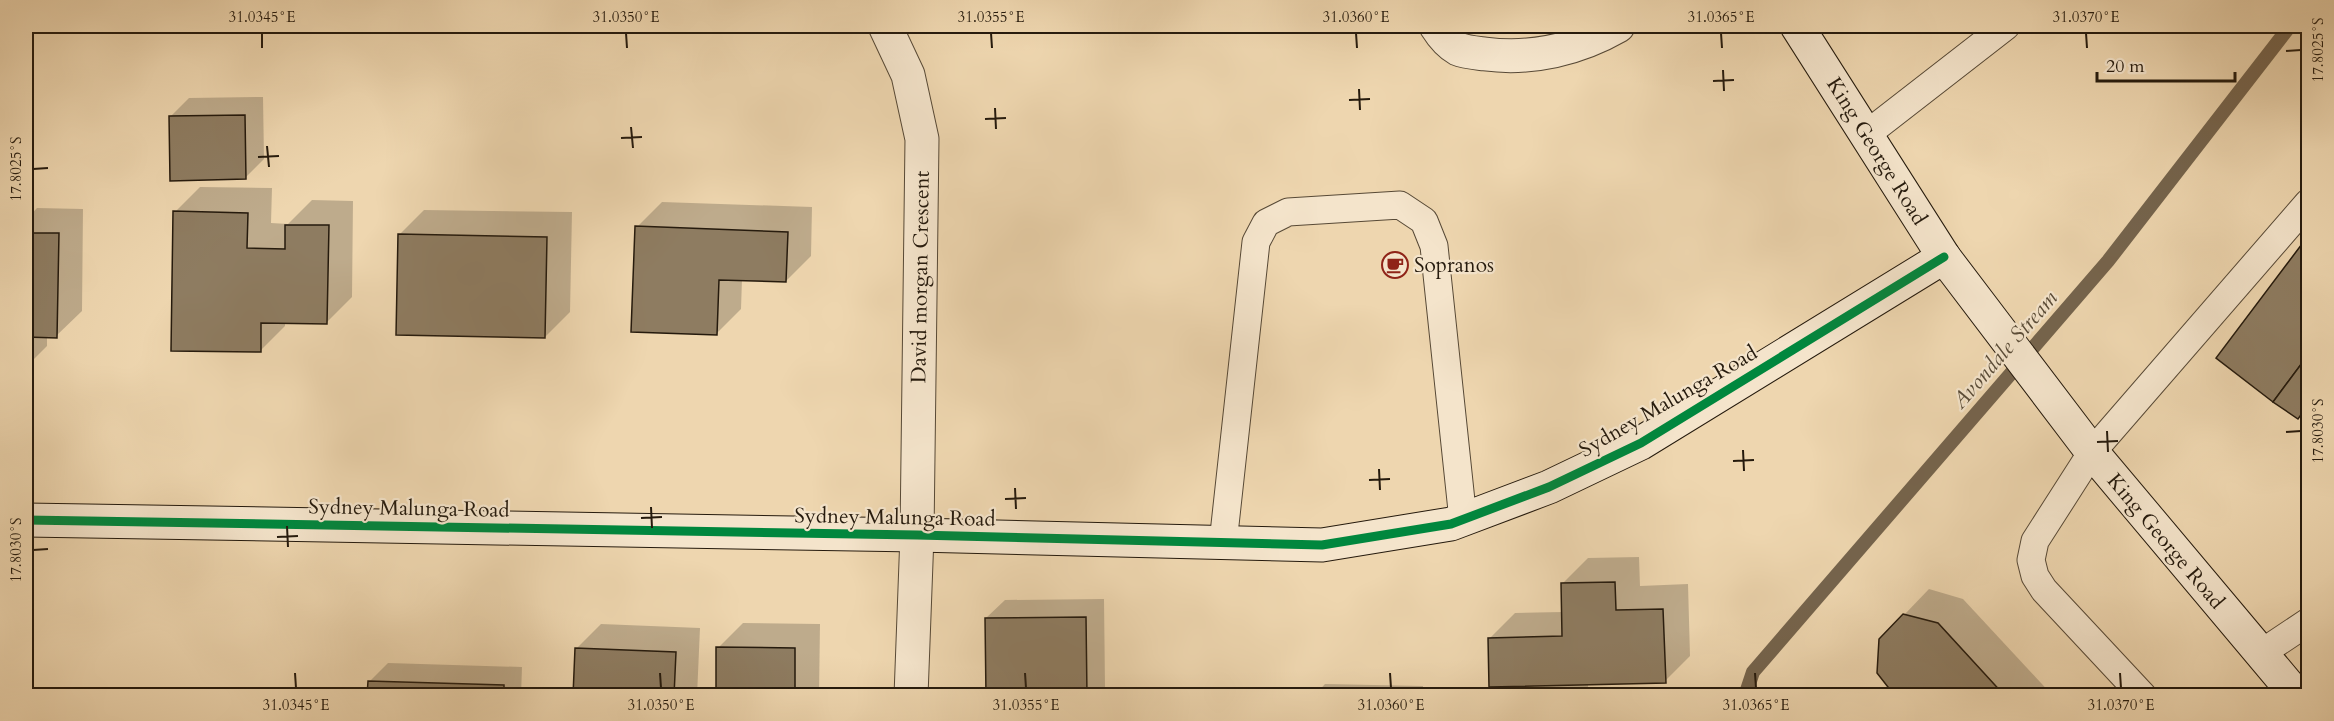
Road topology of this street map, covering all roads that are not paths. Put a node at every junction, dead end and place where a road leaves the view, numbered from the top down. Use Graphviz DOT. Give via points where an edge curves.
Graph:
graph roads {
  1 [pos="885,26"];
  2 [pos="1436,26"];
  3 [pos="1618,26"];
  4 [pos="1797,26"];
  5 [pos="2006,26"];
  6 [pos="1867,134"];
  7 [pos="2308,203"];
  8 [pos="1944,256"];
  9 [pos="2092,452"];
  10 [pos="26,520"];
  11 [pos="1463,520"];
  12 [pos="917,535"];
  13 [pos="1223,543"];
  14 [pos="2308,622"];
  15 [pos="2260,654"];
  16 [pos="911,696"];
  17 [pos="2143,696"];
  18 [pos="2297,696"];
  1 -- 12 [label="street, David morgan Crescent" via="908,75 922,139"];
  2 -- 3 [label="street" via="1459,49 1501,56 1546,53 1582,44"];
  4 -- 6 [label="street, King George Road"];
  5 -- 6 [label="lane"];
  6 -- 8 [label="street, King George Road"];
  7 -- 9 [label="lane"];
  8 -- 9 [label="street, King George Road"];
  8 -- 11 [label="street, Sydney Malunga Road" via="1641,443 1550,488"];
  9 -- 15 [label="street, King George Road"];
  9 -- 17 [label="lane" via="2036,541 2031,560 2044,590"];
  10 -- 12 [label="street, Sydney Malunga Road"];
  11 -- 13 [label="street, Sydney Malunga Road" via="1322,545"];
  11 -- 13 [label="lane" via="1434,246 1424,221 1400,205 1288,212 1266,224 1256,242"];
  12 -- 13 [label="street, Sydney Malunga Road"];
  12 -- 16 [label="street, David morgan Crescent"];
  14 -- 15 [label="lane"];
  15 -- 18 [label="street, King George Road"];
}
